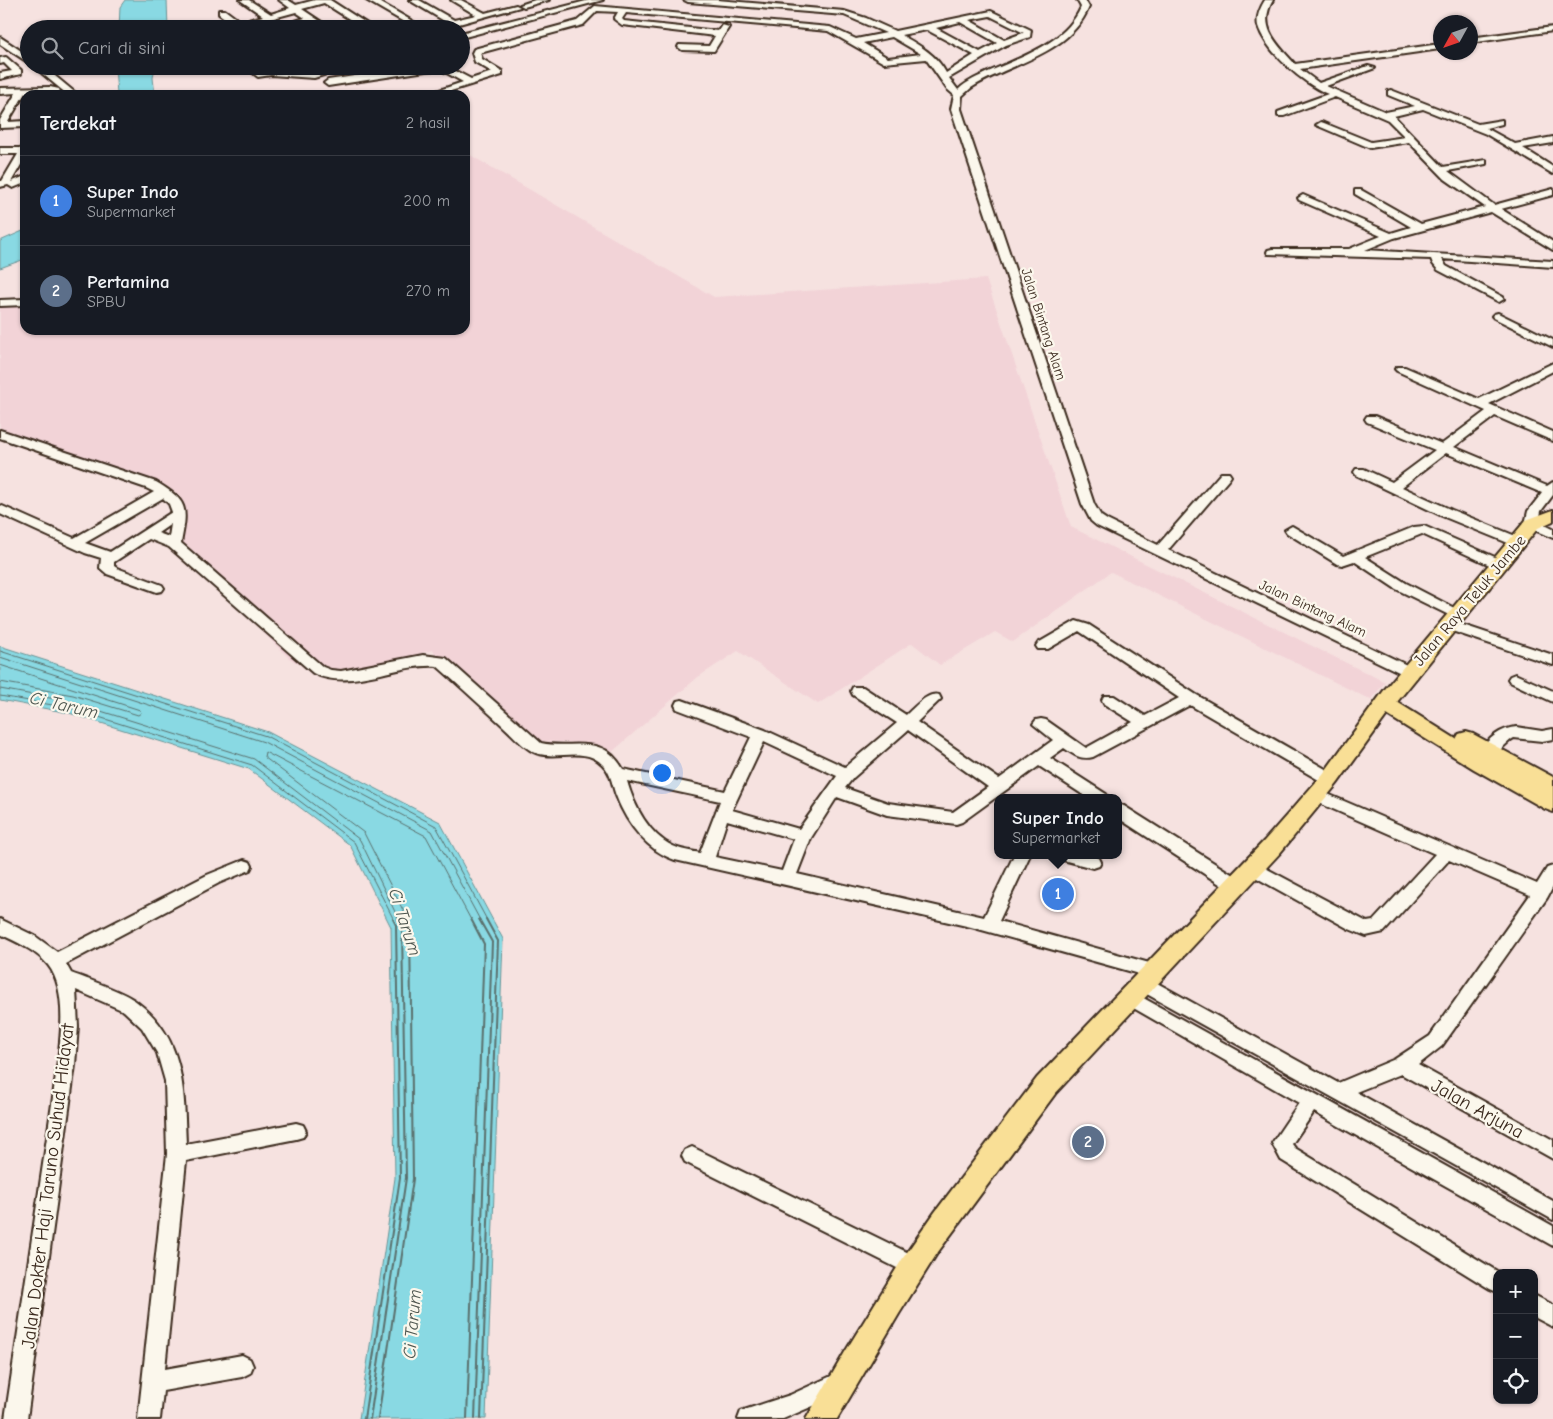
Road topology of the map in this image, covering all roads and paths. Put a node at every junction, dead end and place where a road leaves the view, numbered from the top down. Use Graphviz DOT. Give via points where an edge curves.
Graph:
graph roads {
  1 [pos="244,0"];
  2 [pos="283,0"];
  3 [pos="324,0"];
  4 [pos="370,0"];
  5 [pos="413,0"];
  6 [pos="455,0"];
  7 [pos="545,0"];
  8 [pos="599,0"];
  9 [pos="688,0"];
  10 [pos="1081,0"];
  11 [pos="1269,0"];
  12 [pos="722,1"];
  13 [pos="296,8"];
  14 [pos="623,11"];
  15 [pos="222,12"];
  16 [pos="482,15"];
  17 [pos="269,16"];
  18 [pos="312,18"];
  19 [pos="729,19"];
  20 [pos="960,19"];
  21 [pos="233,20"];
  22 [pos="254,20"];
  23 [pos="305,20"];
  24 [pos="315,20"];
  25 [pos="356,20"];
  26 [pos="406,20"];
  27 [pos="449,20"];
  28 [pos="464,20"];
  29 [pos="928,27"];
  30 [pos="1553,29"];
  31 [pos="470,31"];
  32 [pos="473,33"];
  33 [pos="470,34"];
  34 [pos="721,34"];
  35 [pos="894,34"];
  36 [pos="0,40"];
  37 [pos="1478,40"];
  38 [pos="855,42"];
  39 [pos="1004,44"];
  40 [pos="682,47"];
  41 [pos="1433,47"];
  42 [pos="477,51"];
  43 [pos="470,52"];
  44 [pos="20,54"];
  45 [pos="980,55"];
  46 [pos="928,56"];
  47 [pos="0,61"];
  48 [pos="1292,67"];
  49 [pos="1372,68"];
  50 [pos="48,75"];
  51 [pos="298,75"];
  52 [pos="314,75"];
  53 [pos="321,75"];
  54 [pos="377,75"];
  55 [pos="457,75"];
  56 [pos="0,76"];
  57 [pos="944,78"];
  58 [pos="38,82"];
  59 [pos="328,83"];
  60 [pos="472,83"];
  61 [pos="1318,86"];
  62 [pos="20,90"];
  63 [pos="22,90"];
  64 [pos="50,90"];
  65 [pos="68,90"];
  66 [pos="329,90"];
  67 [pos="447,90"];
  68 [pos="1,91"];
  69 [pos="1332,92"];
  70 [pos="20,93"];
  71 [pos="1391,93"];
  72 [pos="959,94"];
  73 [pos="1302,97"];
  74 [pos="1424,106"];
  75 [pos="1281,114"];
  76 [pos="1386,115"];
  77 [pos="1499,122"];
  78 [pos="20,124"];
  79 [pos="1,125"];
  80 [pos="1321,125"];
  81 [pos="1478,127"];
  82 [pos="1413,139"];
  83 [pos="1553,140"];
  84 [pos="1515,147"];
  85 [pos="20,150"];
  86 [pos="0,151"];
  87 [pos="20,157"];
  88 [pos="1483,162"];
  89 [pos="1440,170"];
  90 [pos="1553,170"];
  91 [pos="20,182"];
  92 [pos="0,184"];
  93 [pos="13,185"];
  94 [pos="1358,192"];
  95 [pos="1553,192"];
  96 [pos="1303,198"];
  97 [pos="1494,209"];
  98 [pos="1420,228"];
  99 [pos="1390,236"];
  100 [pos="1553,247"];
  101 [pos="1272,252"];
  102 [pos="1351,252"];
  103 [pos="1436,256"];
  104 [pos="1553,264"];
  105 [pos="1499,299"];
  106 [pos="20,302"];
  107 [pos="0,304"];
  108 [pos="1498,316"];
  109 [pos="1553,344"];
  110 [pos="1553,366"];
  111 [pos="1401,369"];
  112 [pos="1480,404"];
  113 [pos="1494,411"];
  114 [pos="1372,419"];
  115 [pos="0,434"];
  116 [pos="1553,437"];
  117 [pos="1444,448"];
  118 [pos="1360,472"];
  119 [pos="1225,476"];
  120 [pos="1394,487"];
  121 [pos="1551,488"];
  122 [pos="164,492"];
  123 [pos="0,509"];
  124 [pos="180,513"];
  125 [pos="1553,515"];
  126 [pos="1532,524"];
  127 [pos="1292,530"];
  128 [pos="148,534"];
  129 [pos="1553,534"];
  130 [pos="1518,542"];
  131 [pos="75,543"];
  132 [pos="174,544"];
  133 [pos="1159,552"];
  134 [pos="111,556"];
  135 [pos="1355,556"];
  136 [pos="1499,564"];
  137 [pos="157,588"];
  138 [pos="1452,620"];
  139 [pos="1043,646"];
  140 [pos="1553,660"];
  141 [pos="1410,672"];
  142 [pos="1515,679"];
  143 [pos="858,691"];
  144 [pos="1553,697"];
  145 [pos="1190,698"];
  146 [pos="934,699"];
  147 [pos="1388,699"];
  148 [pos="1109,700"];
  149 [pos="682,705"];
  150 [pos="907,722"];
  151 [pos="1145,723"];
  152 [pos="1041,724"];
  153 [pos="760,734"];
  154 [pos="1553,734"];
  155 [pos="1063,741"];
  156 [pos="1488,752"];
  157 [pos="1039,759"];
  158 [pos="619,774"];
  159 [pos="847,774"];
  160 [pos="1553,786"];
  161 [pos="999,787"];
  162 [pos="1323,787"];
  163 [pos="834,790"];
  164 [pos="1094,794"];
  165 [pos="730,798"];
  166 [pos="1553,804"];
  167 [pos="722,813"];
  168 [pos="1122,813"];
  169 [pos="802,836"];
  170 [pos="1447,851"];
  171 [pos="1020,859"];
  172 [pos="1081,859"];
  173 [pos="705,861"];
  174 [pos="1093,862"];
  175 [pos="244,866"];
  176 [pos="1252,868"];
  177 [pos="1553,872"];
  178 [pos="786,878"];
  179 [pos="1235,885"];
  180 [pos="1541,893"];
  181 [pos="989,925"];
  182 [pos="0,926"];
  183 [pos="55,961"];
  184 [pos="66,978"];
  185 [pos="1142,983"];
  186 [pos="1196,1013"];
  187 [pos="1185,1029"];
  188 [pos="1404,1066"];
  189 [pos="1338,1091"];
  190 [pos="1311,1101"];
  191 [pos="296,1131"];
  192 [pos="1553,1150"];
  193 [pos="177,1154"];
  194 [pos="692,1156"];
  195 [pos="1553,1211"];
  196 [pos="1553,1237"];
  197 [pos="914,1266"];
  198 [pos="1493,1280"];
  199 [pos="1538,1308"];
  200 [pos="1553,1317"];
  201 [pos="242,1366"];
  202 [pos="844,1381"];
  203 [pos="153,1382"];
  204 [pos="820,1418"];
  205 [pos="16,1419"];
  206 [pos="149,1419"];
  207 [pos="749,1419"];
  1 -- 17 [label="street"];
  2 -- 13 [label="street"];
  3 -- 13 [label="street"];
  3 -- 25 [label="street"];
  4 -- 26 [label="street"];
  5 -- 27 [label="street"];
  6 -- 16 [label="street"];
  7 -- 16 [label="street"];
  8 -- 32 [label="street"];
  9 -- 12 [label="street"];
  10 -- 72 [label="street" via="1085,7 1083,16 1064,37 975,82"];
  11 -- 48 [label="street" via="1263,10 1262,25 1273,45"];
  12 -- 35 [label="street" via="852,14"];
  13 -- 17 [label="street"];
  13 -- 18 [label="street"];
  14 -- 19 [label="street"];
  14 -- 34 [label="street" via="618,19 622,23"];
  14 -- 42 [label="street" via="595,8 582,22"];
  15 -- 21 [label="street"];
  16 -- 28 [label="street"];
  17 -- 22 [label="street"];
  18 -- 23 [label="street"];
  18 -- 24 [label="street"];
  19 -- 34 [label="street"];
  19 -- 38 [label="street" via="830,29"];
  20 -- 29 [label="street"];
  20 -- 39 [label="street"];
  20 -- 39 [label="street" via="993,13 1028,32"];
  29 -- 35 [label="street"];
  29 -- 45 [label="street"];
  30 -- 37 [label="street"];
  31 -- 32 [label="street"];
  32 -- 33 [label="street"];
  34 -- 40 [label="street" via="710,49"];
  35 -- 38 [label="street"];
  35 -- 46 [label="street"];
  36 -- 44 [label="street"];
  38 -- 46 [label="street" via="887,62"];
  39 -- 45 [label="street"];
  41 -- 48 [label="street"];
  42 -- 43 [label="street"];
  42 -- 60 [label="street" via="478,60 499,73"];
  45 -- 57 [label="street"];
  46 -- 57 [label="street"];
  47 -- 56 [label="street" via="6,60 18,72"];
  48 -- 61 [label="street"];
  49 -- 61 [label="street"];
  50 -- 65 [label="street"];
  51 -- 52 [label="street"];
  53 -- 59 [label="street"];
  54 -- 59 [label="street"];
  55 -- 60 [label="street"];
  57 -- 72 [label="street"];
  58 -- 68 [label="street"];
  59 -- 66 [label="street"];
  60 -- 67 [label="street"];
  61 -- 69 [label="street"];
  62 -- 68 [label="street"];
  63 -- 64 [label="street"];
  69 -- 73 [label="street"];
  69 -- 75 [label="street"];
  69 -- 76 [label="street"];
  70 -- 79 [label="street"];
  71 -- 74 [label="street"];
  72 -- 133 [label="street, Jalan Bintang Alam" via="956,109 1088,504 1100,522"];
  74 -- 76 [label="street"];
  74 -- 81 [label="street"];
  76 -- 82 [label="street"];
  77 -- 81 [label="street"];
  78 -- 79 [label="street"];
  80 -- 82 [label="street" via="1370,145"];
  81 -- 84 [label="street"];
  82 -- 89 [label="street"];
  83 -- 84 [label="street"];
  84 -- 90 [label="street"];
  85 -- 86 [label="street"];
  87 -- 92 [label="street" via="6,183"];
  88 -- 89 [label="street"];
  89 -- 97 [label="street"];
  91 -- 93 [label="street"];
  94 -- 98 [label="street"];
  95 -- 97 [label="street"];
  96 -- 99 [label="street"];
  97 -- 98 [label="street"];
  97 -- 100 [label="street"];
  98 -- 99 [label="street"];
  99 -- 102 [label="street"];
  101 -- 102 [label="street"];
  102 -- 103 [label="street"];
  103 -- 104 [label="street"];
  103 -- 105 [label="street" via="1442,268"];
  106 -- 107 [label="street"];
  108 -- 109 [label="street"];
  110 -- 112 [label="street"];
  111 -- 112 [label="street"];
  112 -- 113 [label="street"];
  113 -- 116 [label="street"];
  113 -- 117 [label="street"];
  114 -- 117 [label="street"];
  115 -- 122 [label="street" via="152,485"];
  117 -- 120 [label="street"];
  117 -- 121 [label="street"];
  118 -- 120 [label="street"];
  119 -- 133 [label="street"];
  120 -- 130 [label="street"];
  121 -- 126 [label="street" via="1535,511"];
  122 -- 124 [label="street" via="176,501"];
  122 -- 131 [label="street"];
  123 -- 131 [label="street"];
  124 -- 128 [label="street"];
  124 -- 132 [label="street"];
  125 -- 126 [label="main road, Jalan Raya Teluk Jambe"];
  126 -- 129 [label="street"];
  126 -- 130 [label="main road, Jalan Raya Teluk Jambe"];
  127 -- 135 [label="street" via="1339,560"];
  128 -- 132 [label="street"];
  128 -- 134 [label="street"];
  130 -- 136 [label="main road, Jalan Raya Teluk Jambe"];
  131 -- 134 [label="street"];
  132 -- 158 [label="street" via="318,670 341,676 423,660 441,661 536,747 590,749 604,757"];
  133 -- 141 [label="street, Jalan Bintang Alam"];
  134 -- 137 [label="street" via="107,560 107,568"];
  135 -- 136 [label="street" via="1424,530"];
  135 -- 138 [label="street"];
  136 -- 138 [label="main road, Jalan Raya Teluk Jambe"];
  138 -- 140 [label="street"];
  138 -- 141 [label="main road, Jalan Raya Teluk Jambe"];
  139 -- 145 [label="street" via="1080,626"];
  141 -- 147 [label="main road, Jalan Raya Teluk Jambe"];
  142 -- 144 [label="street"];
  143 -- 150 [label="street"];
  145 -- 151 [label="street"];
  145 -- 162 [label="street"];
  146 -- 150 [label="street"];
  147 -- 156 [label="main road"];
  147 -- 162 [label="main road, Jalan Raya Teluk Jambe"];
  147 -- 166 [label="main road" via="1481,764"];
  148 -- 151 [label="street"];
  149 -- 153 [label="street"];
  150 -- 159 [label="street"];
  150 -- 161 [label="street"];
  151 -- 155 [label="street" via="1088,753"];
  152 -- 155 [label="street"];
  153 -- 159 [label="street"];
  153 -- 165 [label="street"];
  154 -- 156 [label="street" via="1546,737 1511,732"];
  155 -- 157 [label="street"];
  156 -- 160 [label="main road"];
  157 -- 161 [label="street"];
  157 -- 164 [label="street"];
  158 -- 165 [label="street"];
  158 -- 173 [label="street" via="626,803 648,835 666,851"];
  159 -- 163 [label="street"];
  161 -- 163 [label="street" via="956,818 887,809"];
  162 -- 170 [label="street" via="1373,822"];
  162 -- 176 [label="main road, Jalan Raya Teluk Jambe"];
  163 -- 169 [label="street"];
  165 -- 167 [label="street"];
  167 -- 169 [label="street"];
  167 -- 173 [label="street"];
  168 -- 179 [label="street"];
  169 -- 178 [label="street"];
  170 -- 176 [label="street" via="1396,910 1373,929 1355,924"];
  170 -- 180 [label="street"];
  171 -- 181 [label="street"];
  172 -- 174 [label="street"];
  173 -- 178 [label="street"];
  175 -- 183 [label="street" via="208,881"];
  176 -- 179 [label="main road, Jalan Raya Teluk Jambe"];
  177 -- 180 [label="street"];
  178 -- 181 [label="street"];
  179 -- 185 [label="main road, Jalan Raya Teluk Jambe"];
  180 -- 188 [label="street" via="1436,1041"];
  181 -- 185 [label="street" via="1081,948"];
  182 -- 183 [label="street, Jalan Dokter Haji Taruno Suhud Hidayat" via="34,944"];
  183 -- 184 [label="street, Jalan Dokter Haji Taruno Suhud Hidayat"];
  184 -- 193 [label="street" via="130,1006 148,1023 166,1051 174,1081"];
  184 -- 205 [label="street, Jalan Dokter Haji Taruno Suhud Hidayat" via="70,998 67,1056"];
  185 -- 186 [label="street"];
  185 -- 187 [label="street"];
  185 -- 197 [label="main road, Jalan Raya Teluk Jambe" via="1046,1086"];
  186 -- 187 [label="street"];
  186 -- 189 [label="street"];
  187 -- 190 [label="street"];
  188 -- 189 [label="street"];
  188 -- 192 [label="street, Jalan Arjuna"];
  189 -- 195 [label="street"];
  190 -- 196 [label="street"];
  190 -- 198 [label="street" via="1282,1143 1288,1154"];
  191 -- 193 [label="street"];
  193 -- 203 [label="street"];
  194 -- 197 [label="street"];
  197 -- 202 [label="main road, Jalan Raya Teluk Jambe"];
  199 -- 200 [label="street"];
  201 -- 203 [label="street"];
  202 -- 204 [label="main road, Jalan Raya Teluk Jambe"];
  202 -- 207 [label="street" via="793,1405"];
  203 -- 206 [label="street"];
}
